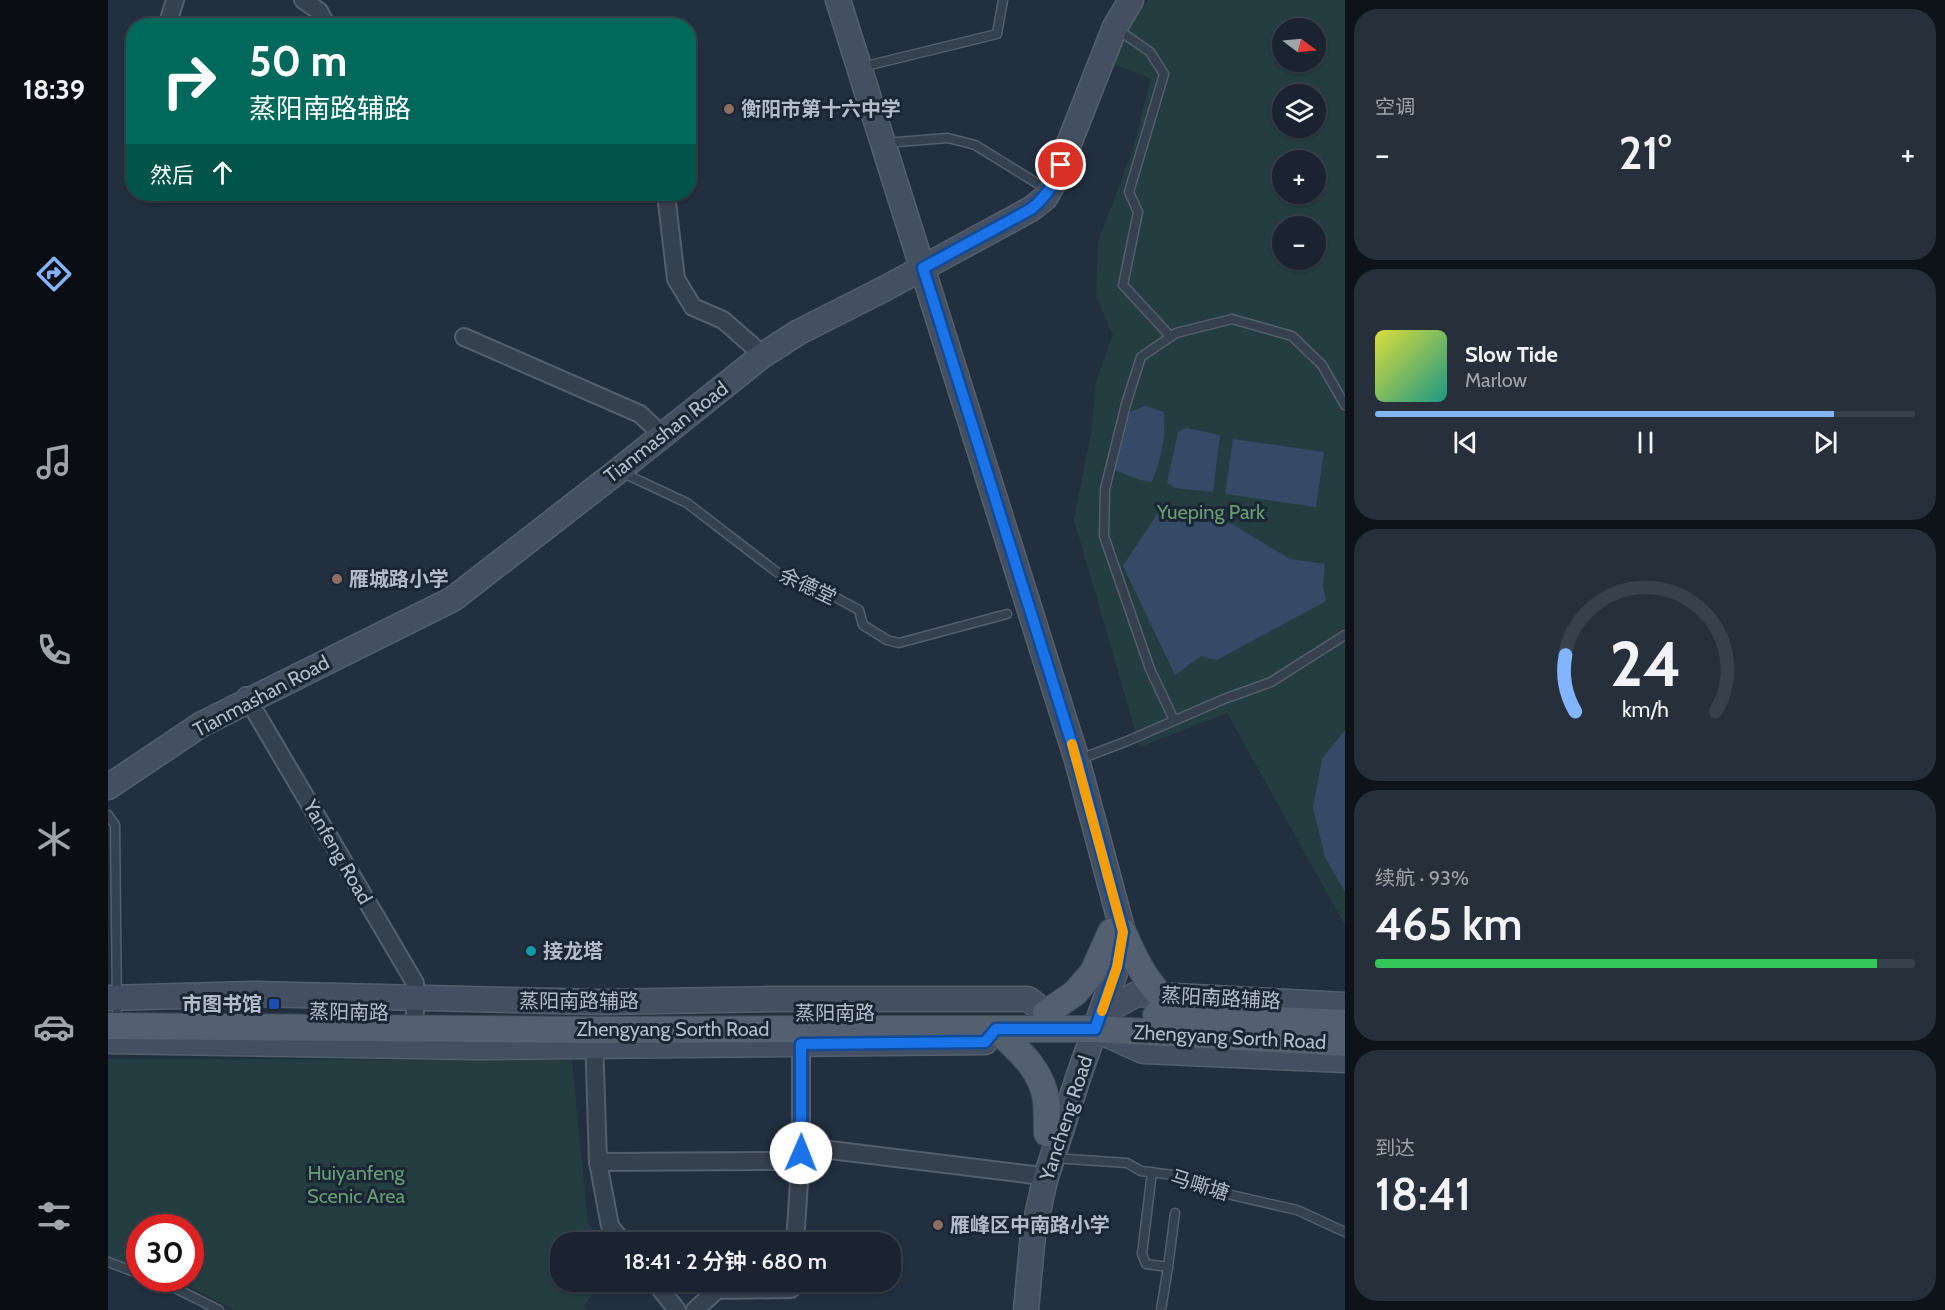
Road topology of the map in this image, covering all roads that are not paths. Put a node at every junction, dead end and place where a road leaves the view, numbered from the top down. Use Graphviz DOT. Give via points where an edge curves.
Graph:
graph roads {
  1 [pos="175,0"];
  2 [pos="303,0"];
  3 [pos="830,0"];
  4 [pos="838,0"];
  5 [pos="1003,0"];
  6 [pos="1121,0"];
  7 [pos="1131,0"];
  8 [pos="169,18"];
  9 [pos="323,18"];
  10 [pos="1115,27"];
  11 [pos="860,68"];
  12 [pos="883,143"];
  13 [pos="1043,187"];
  14 [pos="667,201"];
  15 [pos="917,266"];
  16 [pos="464,337"];
  17 [pos="1171,337"];
  18 [pos="760,352"];
  19 [pos="1345,405"];
  20 [pos="657,431"];
  21 [pos="618,471"];
  22 [pos="1007,614"];
  23 [pos="1345,635"];
  24 [pos="248,698"];
  25 [pos="1174,720"];
  26 [pos="1077,760"];
  27 [pos="108,780"];
  28 [pos="108,787"];
  29 [pos="108,815"];
  30 [pos="1117,932"];
  31 [pos="1159,995"];
  32 [pos="415,1005"];
  33 [pos="1345,1005"];
  34 [pos="112,1008"];
  35 [pos="1046,1012"];
  36 [pos="1191,1017"];
  37 [pos="1091,1021"];
  38 [pos="1345,1023"];
  39 [pos="996,1029"];
  40 [pos="801,1036"];
  41 [pos="594,1038"];
  42 [pos="108,1041"];
  43 [pos="1345,1043"];
  44 [pos="1345,1060"];
  45 [pos="1047,1133"];
  46 [pos="801,1153"];
  47 [pos="1052,1158"];
  48 [pos="598,1162"];
  49 [pos="1152,1172"];
  50 [pos="1034,1175"];
  51 [pos="1175,1213"];
  52 [pos="615,1232"];
  53 [pos="796,1232"];
  54 [pos="1345,1232"];
  55 [pos="108,1262"];
  56 [pos="1168,1267"];
  57 [pos="126,1269"];
  58 [pos="185,1292"];
  59 [pos="663,1292"];
  60 [pos="715,1292"];
  61 [pos="219,1310"];
  62 [pos="677,1310"];
  63 [pos="695,1310"];
  64 [pos="1014,1310"];
  65 [pos="1026,1310"];
  66 [pos="1161,1310"];
  1 -- 8 [label="street"];
  2 -- 9 [label="street"];
  3 -- 15 [label="street, Yancheng Road"];
  4 -- 11 [label="street, Yancheng Road"];
  5 -- 11 [label="lane" via="997,34"];
  6 -- 13 [label="street, Tianmashan Road" via="1108,23"];
  7 -- 10 [label="street, Tianmashan Road"];
  10 -- 15 [label="street, Tianmashan Road" via="1044,198 1031,209"];
  10 -- 17 [label="lane" via="1150,52 1164,74 1129,192 1138,212 1123,285"];
  11 -- 12 [label="street, Yancheng Road"];
  12 -- 13 [label="lane" via="948,138 975,146"];
  12 -- 15 [label="street, Yancheng Road"];
  13 -- 15 [label="street, Tianmashan Road" via="1025,204"];
  14 -- 18 [label="street" via="676,279 693,307 723,320"];
  15 -- 18 [label="street, Tianmashan Road"];
  15 -- 26 [label="street, Yancheng Road"];
  15 -- 30 [label="street, Yancheng Road"];
  16 -- 20 [label="street" via="640,414"];
  17 -- 19 [label="lane" via="1232,319 1292,336 1322,365"];
  17 -- 25 [label="lane" via="1141,357 1105,489 1104,536 1150,669"];
  18 -- 20 [label="street, Tianmashan Road"];
  18 -- 21 [label="street, Tianmashan Road"];
  20 -- 24 [label="street, Tianmashan Road" via="450,594"];
  21 -- 22 [label="lane, 余德堂" via="687,503 778,573 859,610 862,625 886,640 899,644"];
  21 -- 24 [label="street, Tianmashan Road" via="453,598"];
  23 -- 25 [label="lane" via="1271,682"];
  24 -- 27 [label="street, Tianmashan Road" via="196,721"];
  24 -- 28 [label="street, Tianmashan Road"];
  24 -- 32 [label="street, Yanfeng Road" via="415,983"];
  25 -- 26 [label="lane"];
  26 -- 30 [label="street, Yancheng Road"];
  29 -- 34 [label="lane" via="115,825"];
  30 -- 31 [label="main road"];
  30 -- 35 [label="main road" via="1075,993"];
  30 -- 37 [label="street, Yancheng Road" via="1117,967"];
  31 -- 33 [label="street, 蒸阳南路辅路"];
  31 -- 36 [label="main road"];
  31 -- 37 [label="street, 蒸阳南路辅路" via="1137,994"];
  32 -- 34 [label="main road, 蒸阳南路"];
  32 -- 35 [label="main road, 蒸阳南路"];
  34 -- 41 [label="main road, Zhengyang Sorth Road"];
  35 -- 37 [label="main road, 蒸阳南路"];
  36 -- 37 [label="main road, 蒸阳南路"];
  36 -- 38 [label="main road, 蒸阳南路"];
  37 -- 39 [label="main road, Zhengyang Sorth Road"];
  37 -- 43 [label="main road, Zhengyang Sorth Road"];
  37 -- 44 [label="street" via="1143,1051"];
  37 -- 45 [label="street, Yancheng Road" via="1065,1072"];
  37 -- 47 [label="street, Yancheng Road"];
  39 -- 40 [label="main road, Zhengyang Sorth Road"];
  39 -- 45 [label="main road" via="1026,1058 1039,1078 1046,1099"];
  40 -- 41 [label="main road, Zhengyang Sorth Road"];
  40 -- 46 [label="street"];
  41 -- 42 [label="street" via="477,1047"];
  41 -- 48 [label="street"];
  45 -- 50 [label="street, Yancheng Road"];
  46 -- 48 [label="street" via="781,1161"];
  46 -- 50 [label="street" via="813,1148"];
  46 -- 53 [label="street"];
  47 -- 49 [label="lane, 马嘶塘" via="1127,1163"];
  47 -- 65 [label="street, Yancheng Road" via="1033,1234"];
  48 -- 52 [label="street" via="610,1226"];
  49 -- 54 [label="lane, 马嘶塘" via="1189,1177 1201,1188 1297,1210"];
  49 -- 56 [label="lane" via="1142,1254 1146,1264"];
  50 -- 64 [label="street, Yancheng Road" via="1022,1233"];
  51 -- 56 [label="lane"];
  55 -- 57 [label="lane"];
  56 -- 66 [label="lane"];
  58 -- 61 [label="lane"];
  59 -- 62 [label="street"];
  60 -- 63 [label="street"];
}
